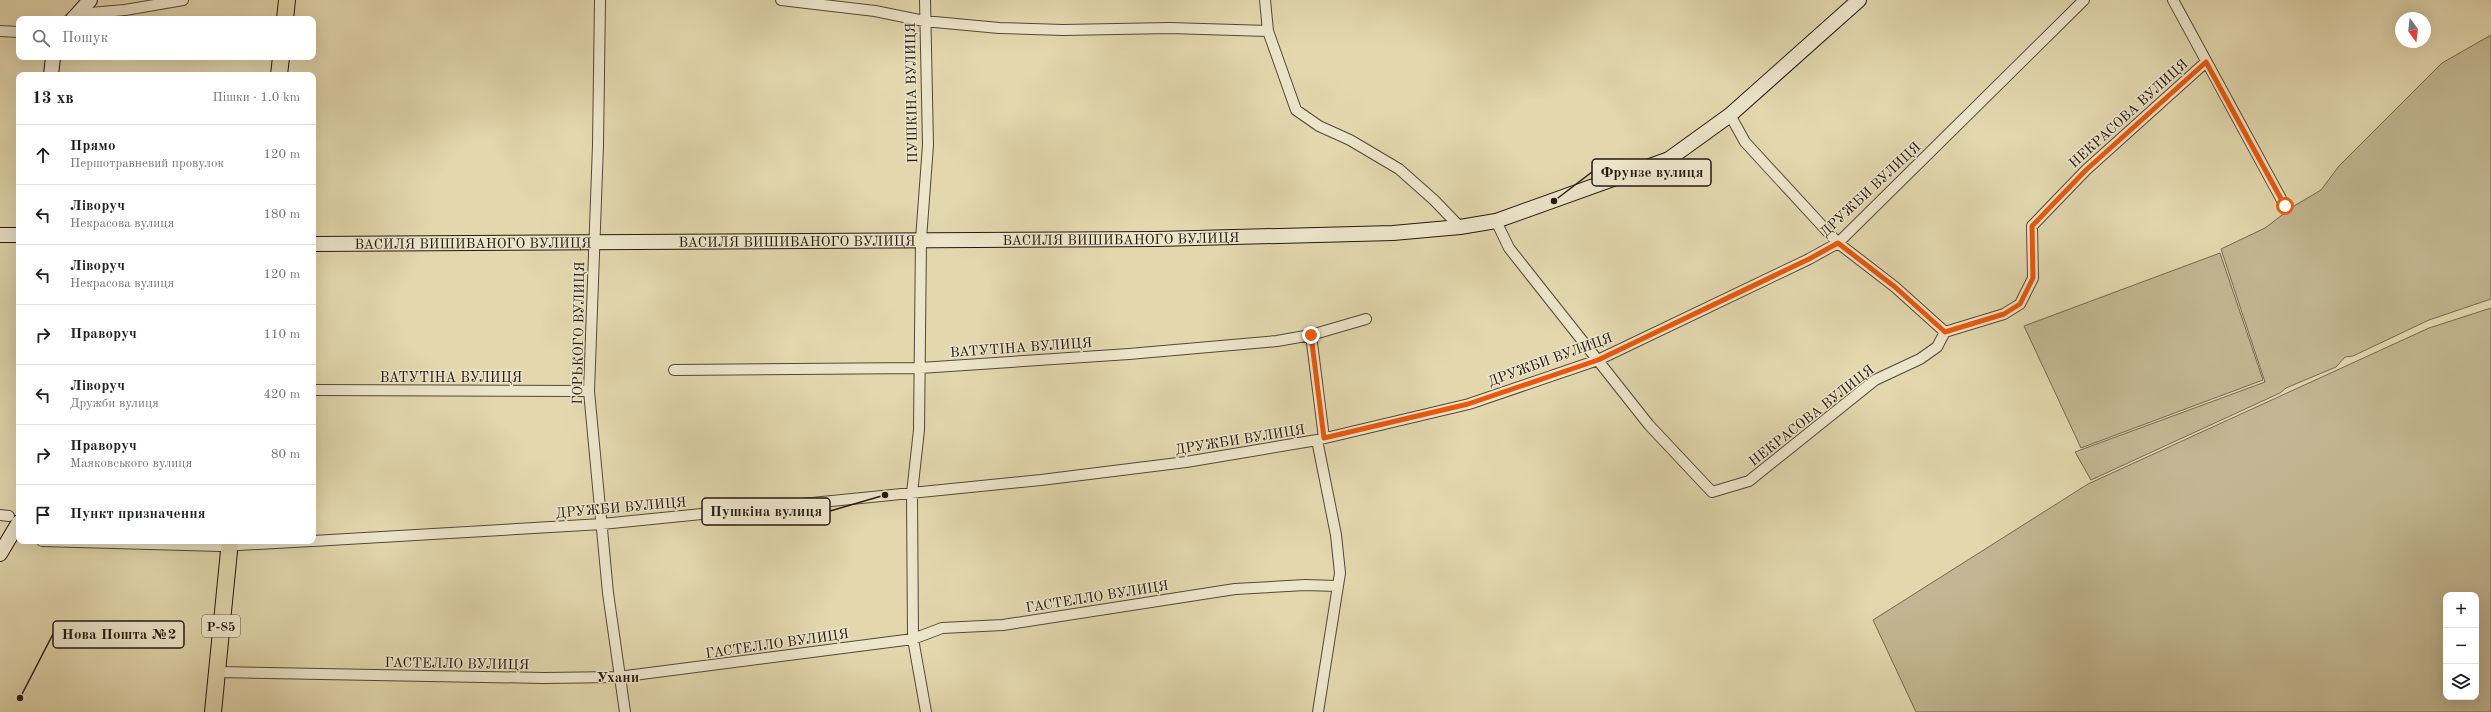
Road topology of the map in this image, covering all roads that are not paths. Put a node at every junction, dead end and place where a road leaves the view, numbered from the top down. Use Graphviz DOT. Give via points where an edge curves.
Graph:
graph roads {
  1 [pos="90,0"];
  2 [pos="183,0"];
  3 [pos="287,0"];
  4 [pos="600,0"];
  5 [pos="781,0"];
  6 [pos="925,0"];
  7 [pos="1265,0"];
  8 [pos="1859,0"];
  9 [pos="2084,0"];
  10 [pos="2173,0"];
  11 [pos="75,16"];
  12 [pos="285,16"];
  13 [pos="924,21"];
  14 [pos="0,32"];
  15 [pos="16,32"];
  16 [pos="1268,32"];
  17 [pos="52,60"];
  18 [pos="281,60"];
  19 [pos="2206,62"];
  20 [pos="50,72"];
  21 [pos="279,72"];
  22 [pos="1730,115"];
  23 [pos="2285,206"];
  24 [pos="1496,221"];
  25 [pos="1460,228"];
  26 [pos="0,235"];
  27 [pos="16,235"];
  28 [pos="921,239"];
  29 [pos="593,243"];
  30 [pos="1838,243"];
  31 [pos="316,244"];
  32 [pos="1366,319"];
  33 [pos="1945,332"];
  34 [pos="1311,335"];
  35 [pos="1598,360"];
  36 [pos="920,368"];
  37 [pos="674,370"];
  38 [pos="316,390"];
  39 [pos="589,391"];
  40 [pos="1320,439"];
  41 [pos="912,493"];
  42 [pos="12,524"];
  43 [pos="602,524"];
  44 [pos="316,541"];
  45 [pos="230,544"];
  46 [pos="0,554"];
  47 [pos="1337,586"];
  48 [pos="913,638"];
  49 [pos="217,672"];
  50 [pos="618,677"];
  51 [pos="213,712"];
  52 [pos="625,712"];
  53 [pos="926,712"];
  54 [pos="1318,712"];
  1 -- 11 [label="street"];
  2 -- 11 [label="street"];
  3 -- 12 [label="main road"];
  4 -- 29 [label="street, ГОРЬКОГО ВУЛИЦЯ" via="598,145"];
  5 -- 13 [label="street" via="875,11"];
  6 -- 13 [label="street, ПУШКІНА ВУЛИЦЯ"];
  7 -- 16 [label="street"];
  8 -- 22 [label="street, ВАСИЛЯ ВИШИВАНОГО ВУЛИЦЯ"];
  9 -- 30 [label="street, ДРУЖБИ ВУЛИЦЯ"];
  10 -- 19 [label="street"];
  13 -- 16 [label="street" via="1056,30 1170,28"];
  13 -- 28 [label="street, ПУШКІНА ВУЛИЦЯ" via="928,145"];
  14 -- 15 [label="street"];
  16 -- 25 [label="street" via="1296,110 1319,126 1350,140 1399,169 1434,200"];
  17 -- 20 [label="street"];
  18 -- 21 [label="main road"];
  19 -- 23 [label="street"];
  19 -- 33 [label="street, НЕКРАСОВА ВУЛИЦЯ" via="2086,170 2032,226 2033,278 2020,304 2004,314"];
  22 -- 24 [label="street, ВАСИЛЯ ВИШИВАНОГО ВУЛИЦЯ" via="1669,159"];
  22 -- 30 [label="street" via="1746,142"];
  24 -- 25 [label="street, ВАСИЛЯ ВИШИВАНОГО ВУЛИЦЯ"];
  24 -- 35 [label="street" via="1510,248"];
  25 -- 28 [label="street, ВАСИЛЯ ВИШИВАНОГО ВУЛИЦЯ" via="1393,233 1165,239"];
  26 -- 27 [label="street"];
  28 -- 29 [label="street, ВАСИЛЯ ВИШИВАНОГО ВУЛИЦЯ"];
  28 -- 36 [label="street, ПУШКІНА ВУЛИЦЯ"];
  29 -- 31 [label="street, ВАСИЛЯ ВИШИВАНОГО ВУЛИЦЯ"];
  29 -- 39 [label="street, ГОРЬКОГО ВУЛИЦЯ"];
  30 -- 33 [label="street" via="1895,287"];
  30 -- 35 [label="street, ДРУЖБИ ВУЛИЦЯ"];
  32 -- 34 [label="street, ВАТУТІНА ВУЛИЦЯ"];
  33 -- 35 [label="street, НЕКРАСОВА ВУЛИЦЯ" via="1937,347 1920,359 1875,380 1749,481 1712,492 1649,425"];
  34 -- 36 [label="street, ВАТУТІНА ВУЛИЦЯ" via="1276,341 1129,354"];
  34 -- 40 [label="street"];
  35 -- 40 [label="street, ДРУЖБИ ВУЛИЦЯ" via="1468,404"];
  36 -- 37 [label="street, ВАТУТІНА ВУЛИЦЯ"];
  36 -- 41 [label="street, ПУШКІНА ВУЛИЦЯ" via="919,430"];
  38 -- 39 [label="street, ВАТУТІНА ВУЛИЦЯ"];
  39 -- 43 [label="street, ГОРЬКОГО ВУЛИЦЯ"];
  40 -- 41 [label="street, ДРУЖБИ ВУЛИЦЯ" via="1186,462"];
  40 -- 47 [label="street" via="1336,536 1340,573"];
  41 -- 43 [label="street, ДРУЖБИ ВУЛИЦЯ"];
  41 -- 48 [label="street, ПУШКІНА ВУЛИЦЯ"];
  42 -- 46 [label="street"];
  43 -- 44 [label="street, ДРУЖБИ ВУЛИЦЯ"];
  43 -- 50 [label="street, ГОРЬКОГО ВУЛИЦЯ"];
  45 -- 49 [label="main road, Р-85"];
  47 -- 48 [label="street, ГАСТЕЛЛО ВУЛИЦЯ" via="1235,589 1003,625 942,628"];
  47 -- 54 [label="street"];
  48 -- 50 [label="street, ГАСТЕЛЛО ВУЛИЦЯ"];
  48 -- 53 [label="street, ПУШКІНА ВУЛИЦЯ"];
  49 -- 50 [label="street, ГАСТЕЛЛО ВУЛИЦЯ"];
  49 -- 51 [label="main road, Р-85"];
  50 -- 52 [label="street, ГОРЬКОГО ВУЛИЦЯ"];
}
